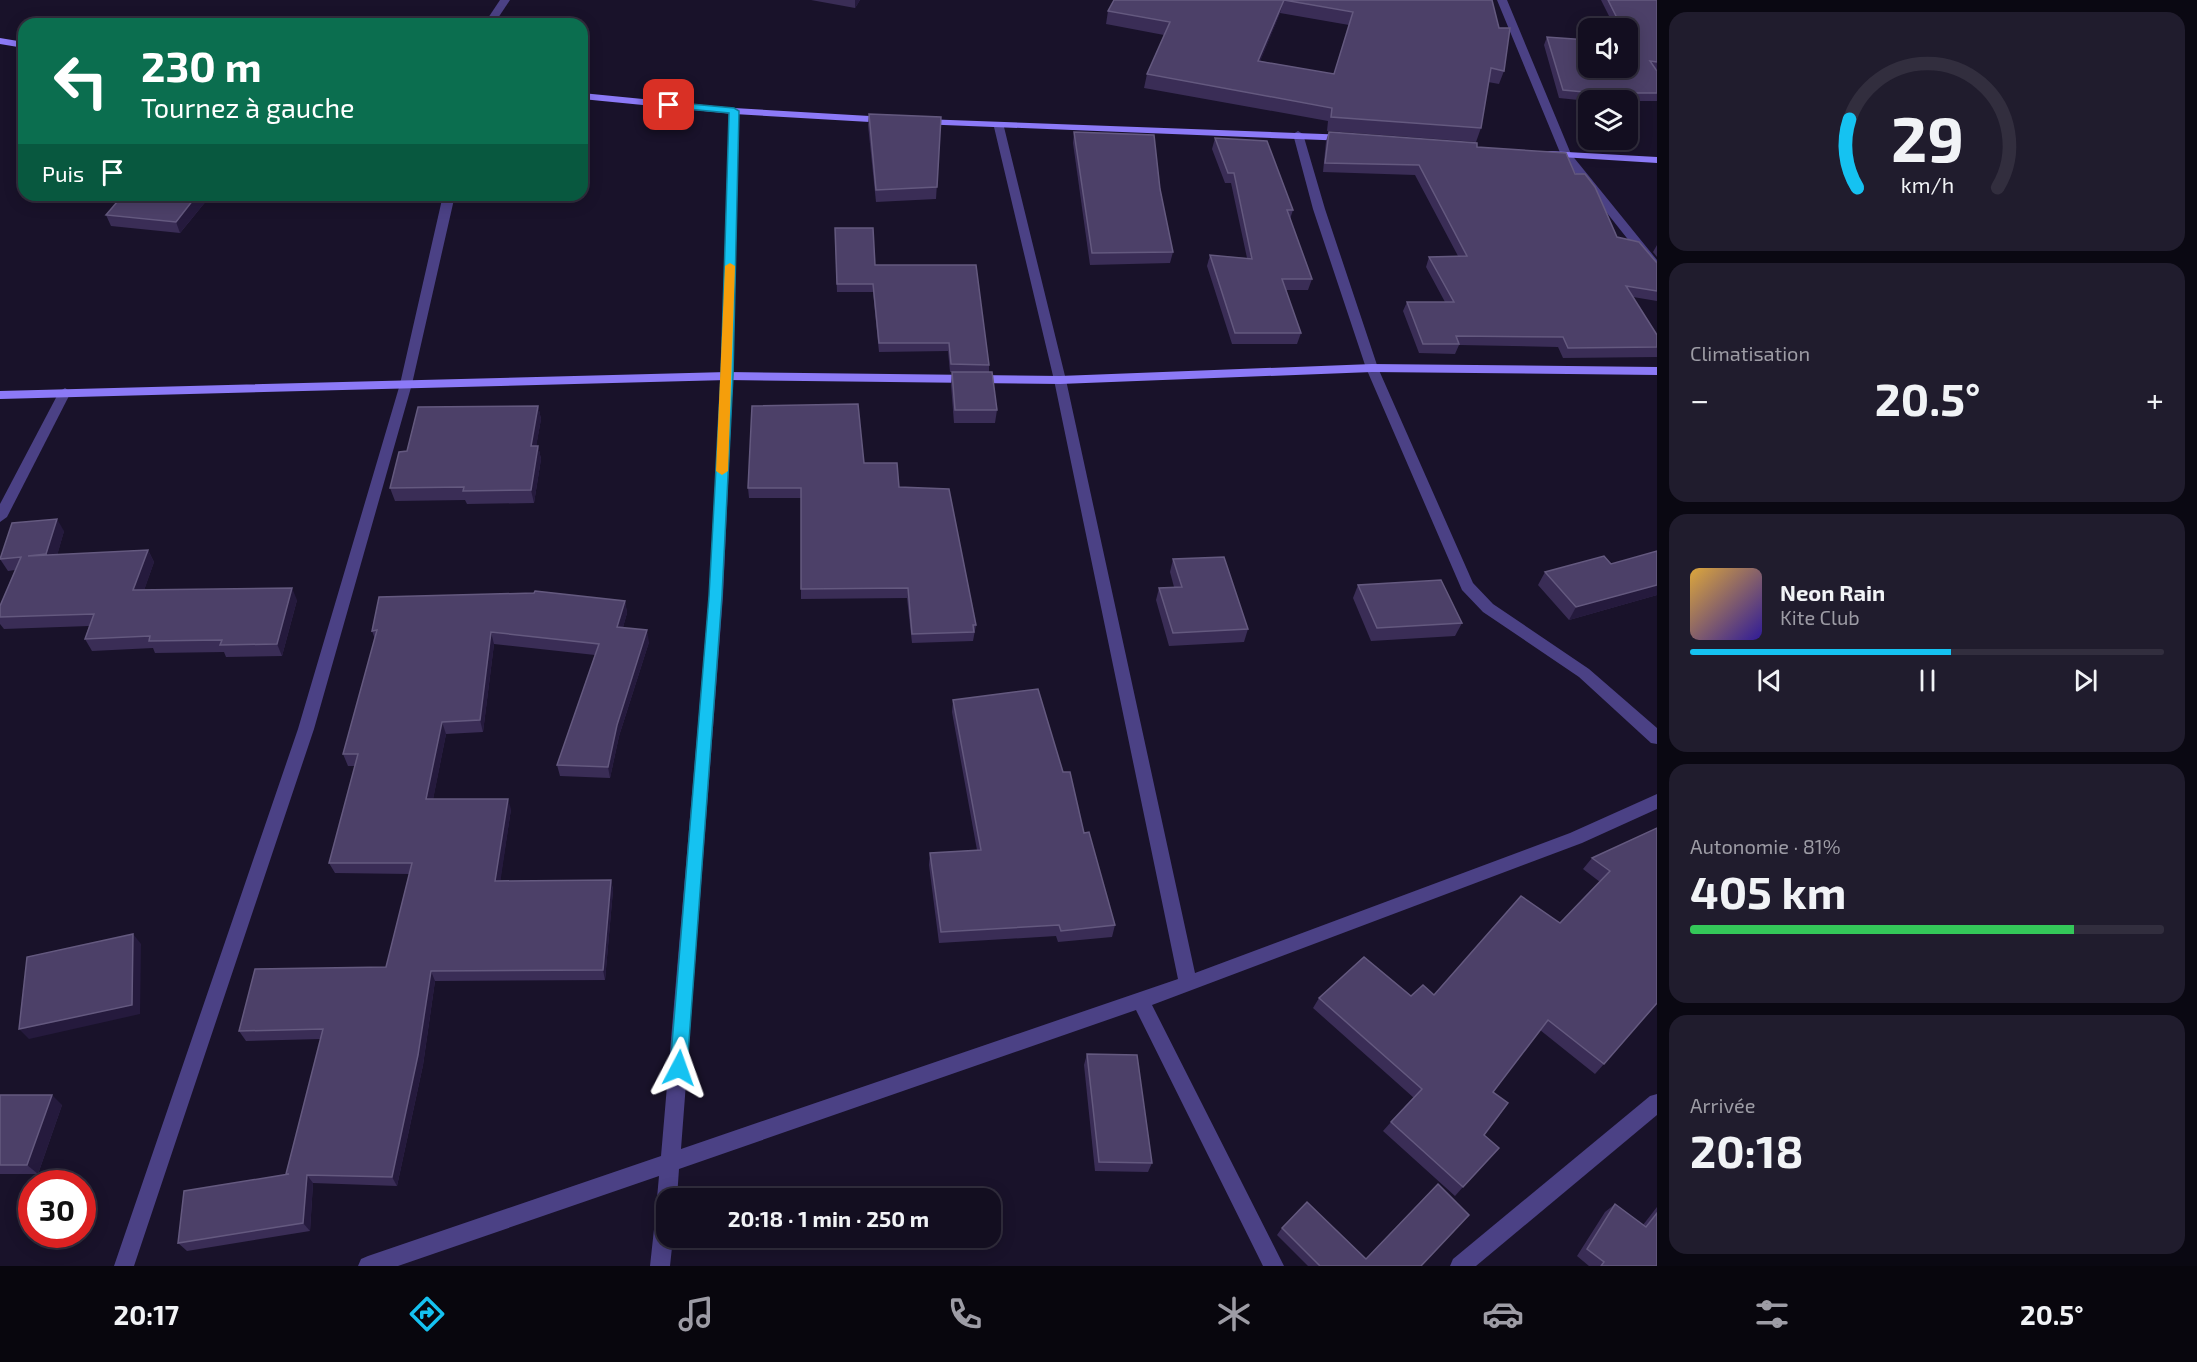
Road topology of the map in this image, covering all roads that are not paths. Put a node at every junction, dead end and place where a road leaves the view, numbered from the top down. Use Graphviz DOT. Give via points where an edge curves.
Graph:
graph roads {
  1 [pos="505,0"];
  2 [pos="1502,0"];
  3 [pos="493,18"];
  4 [pos="0,41"];
  5 [pos="18,44"];
  6 [pos="588,97"];
  7 [pos="734,111"];
  8 [pos="999,127"];
  9 [pos="1298,134"];
  10 [pos="1356,138"];
  11 [pos="1542,153"];
  12 [pos="1566,155"];
  13 [pos="1657,160"];
  14 [pos="448,201"];
  15 [pos="1657,268"];
  16 [pos="1372,368"];
  17 [pos="1657,371"];
  18 [pos="727,376"];
  19 [pos="1060,380"];
  20 [pos="406,384"];
  21 [pos="65,392"];
  22 [pos="0,395"];
  23 [pos="0,517"];
  24 [pos="1657,738"];
  25 [pos="1657,801"];
  26 [pos="1188,984"];
  27 [pos="1140,1000"];
  28 [pos="1657,1103"];
  29 [pos="672,1160"];
  30 [pos="669,1188"];
  31 [pos="662,1248"];
  32 [pos="124,1266"];
  33 [pos="368,1266"];
  34 [pos="660,1266"];
  35 [pos="1274,1266"];
  36 [pos="1460,1266"];
  1 -- 3 [label="street"];
  2 -- 12 [label="street"];
  4 -- 5 [label="street"];
  6 -- 7 [label="street"];
  7 -- 8 [label="street"];
  7 -- 18 [label="street"];
  8 -- 9 [label="street"];
  8 -- 19 [label="street"];
  9 -- 10 [label="street"];
  9 -- 16 [label="street"];
  11 -- 12 [label="street"];
  12 -- 13 [label="street"];
  12 -- 15 [label="street"];
  14 -- 20 [label="street"];
  16 -- 17 [label="street"];
  16 -- 19 [label="street"];
  16 -- 24 [label="street" via="1467,586 1495,614 1584,673"];
  18 -- 19 [label="street"];
  18 -- 20 [label="street"];
  18 -- 29 [label="street" via="716,596"];
  19 -- 26 [label="street"];
  20 -- 21 [label="street"];
  20 -- 32 [label="street" via="306,729"];
  21 -- 22 [label="street"];
  21 -- 23 [label="street"];
  25 -- 26 [label="street" via="1576,838"];
  26 -- 27 [label="street"];
  27 -- 29 [label="street"];
  27 -- 35 [label="street"];
  28 -- 36 [label="street"];
  29 -- 30 [label="street"];
  29 -- 33 [label="street"];
  31 -- 34 [label="street"];
}
